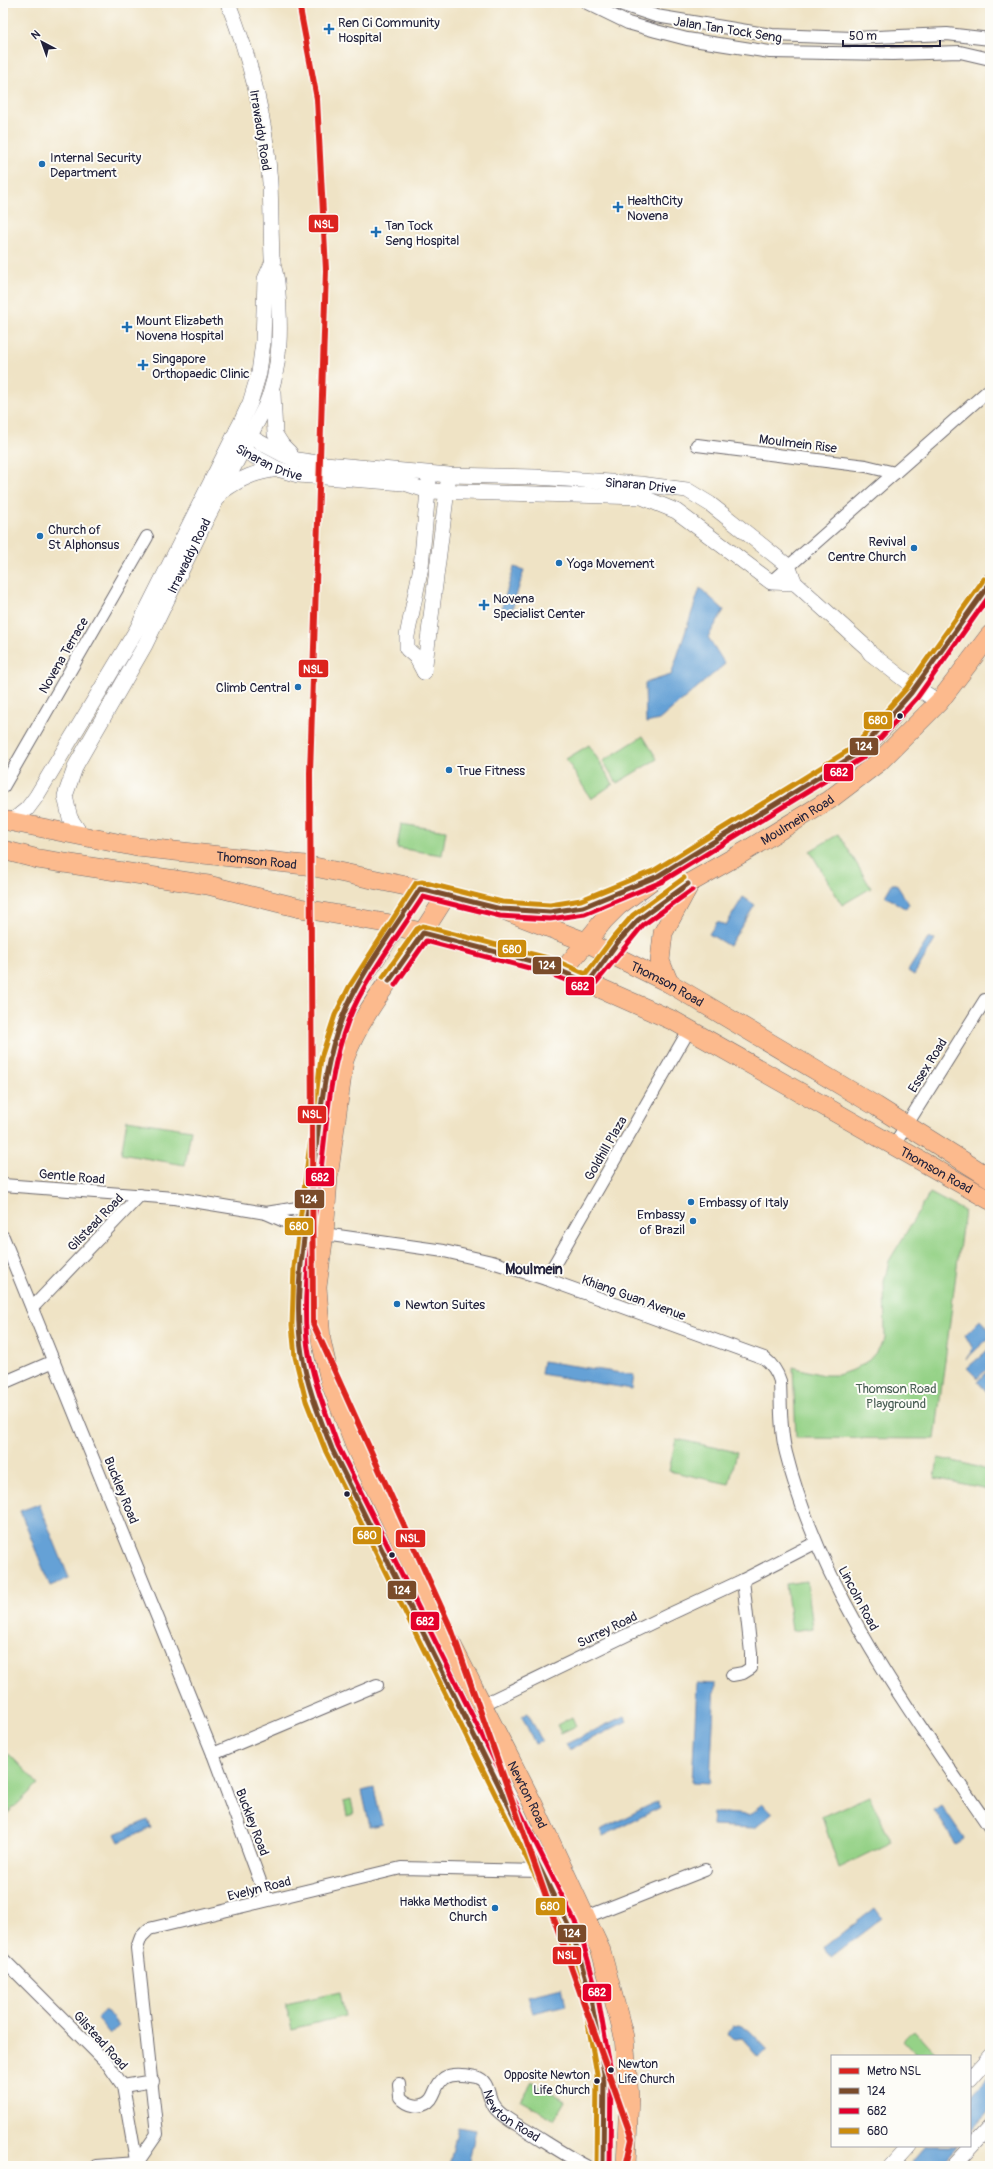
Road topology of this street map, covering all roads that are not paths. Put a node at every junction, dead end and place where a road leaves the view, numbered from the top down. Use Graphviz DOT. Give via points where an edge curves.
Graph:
graph roads {
  1 [pos="228,3"];
  2 [pos="587,3"];
  3 [pos="617,3"];
  4 [pos="990,39"];
  5 [pos="990,58"];
  6 [pos="273,261"];
  7 [pos="990,389"];
  8 [pos="272,390"];
  9 [pos="244,433"];
  10 [pos="697,445"];
  11 [pos="237,447"];
  12 [pos="297,460"];
  13 [pos="278,469"];
  14 [pos="430,472"];
  15 [pos="895,473"];
  16 [pos="449,475"];
  17 [pos="428,491"];
  18 [pos="447,492"];
  19 [pos="221,493"];
  20 [pos="147,537"];
  21 [pos="788,566"];
  22 [pos="771,582"];
  23 [pos="795,583"];
  24 [pos="990,583"];
  25 [pos="990,635"];
  26 [pos="919,682"];
  27 [pos="939,702"];
  28 [pos="3,787"];
  29 [pos="7,821"];
  30 [pos="82,836"];
  31 [pos="3,850"];
  32 [pos="658,876"];
  33 [pos="690,882"];
  34 [pos="420,889"];
  35 [pos="446,896"];
  36 [pos="501,909"];
  37 [pos="397,926"];
  38 [pos="423,933"];
  39 [pos="586,942"];
  40 [pos="609,954"];
  41 [pos="563,971"];
  42 [pos="588,983"];
  43 [pos="669,983"];
  44 [pos="987,1000"];
  45 [pos="689,1030"];
  46 [pos="906,1126"];
  47 [pos="894,1145"];
  48 [pos="990,1178"];
  49 [pos="3,1185"];
  50 [pos="140,1195"];
  51 [pos="990,1200"];
  52 [pos="310,1206"];
  53 [pos="266,1213"];
  54 [pos="312,1235"];
  55 [pos="3,1237"];
  56 [pos="546,1279"];
  57 [pos="32,1308"];
  58 [pos="764,1358"];
  59 [pos="54,1361"];
  60 [pos="3,1383"];
  61 [pos="815,1543"];
  62 [pos="744,1580"];
  63 [pos="732,1675"];
  64 [pos="377,1685"];
  65 [pos="484,1704"];
  66 [pos="213,1754"];
  67 [pos="533,1804"];
  68 [pos="513,1812"];
  69 [pos="990,1828"];
  70 [pos="561,1864"];
  71 [pos="706,1870"];
  72 [pos="542,1871"];
  73 [pos="267,1900"];
  74 [pos="586,1917"];
  75 [pos="3,1959"];
  76 [pos="990,2056"];
  77 [pos="971,2078"];
  78 [pos="152,2082"];
  79 [pos="399,2084"];
  80 [pos="123,2086"];
  81 [pos="990,2126"];
  82 [pos="908,2147"];
  83 [pos="971,2147"];
  84 [pos="971,2147"];
  85 [pos="137,2164"];
  86 [pos="96,2166"];
  87 [pos="586,2166"];
  88 [pos="603,2166"];
  89 [pos="626,2166"];
  90 [pos="891,2166"];
  91 [pos="953,2166"];
  1 -- 6 [label="street, Irrawaddy Road" via="256,90 265,136"];
  2 -- 5 [label="street, Jalan Tan Tock Seng" via="628,22 656,31 687,39 770,52 960,52"];
  3 -- 4 [label="street, Jalan Tan Tock Seng" via="656,16 772,35 853,38 947,34"];
  6 -- 8 [label="street, Irrawaddy Road" via="280,320 278,361"];
  6 -- 9 [label="street, Irrawaddy Road" via="265,278 263,342 259,373"];
  7 -- 15 [label="street"];
  8 -- 9 [label="street, Irrawaddy Road"];
  8 -- 12 [label="street" via="277,439"];
  9 -- 11 [label="street, Irrawaddy Road"];
  9 -- 12 [label="street, Sinaran Drive"];
  10 -- 15 [label="street, Moulmein Rise" via="866,466"];
  11 -- 13 [label="street, Sinaran Drive"];
  11 -- 19 [label="street, Irrawaddy Road"];
  11 -- 29 [label="street, Irrawaddy Road" via="137,629 36,797 27,809"];
  12 -- 14 [label="street, Sinaran Drive" via="396,471"];
  13 -- 17 [label="street, Sinaran Drive" via="298,475 404,483"];
  13 -- 19 [label="street" via="257,472 238,480"];
  14 -- 16 [label="street, Sinaran Drive"];
  14 -- 17 [label="street"];
  15 -- 21 [label="street"];
  16 -- 18 [label="street"];
  16 -- 21 [label="street, Sinaran Drive" via="536,477 687,490 710,504"];
  17 -- 18 [label="street, Sinaran Drive"];
  17 -- 18 [label="street" via="421,567 407,636 407,648 416,657 424,672"];
  18 -- 22 [label="street, Sinaran Drive" via="642,497 676,511"];
  19 -- 30 [label="street, Irrawaddy Road" via="145,645 102,717 69,782 65,796 66,806 73,824"];
  20 -- 28 [label="street, Novena Terrace"];
  21 -- 22 [label="street"];
  21 -- 23 [label="street, Sinaran Drive"];
  22 -- 23 [label="street"];
  23 -- 26 [label="street, Sinaran Drive" via="870,653"];
  24 -- 26 [label="main road, Moulmein Road"];
  25 -- 27 [label="main road, Moulmein Road"];
  26 -- 27 [label="street, Sinaran Drive"];
  26 -- 32 [label="main road, Moulmein Road" via="875,738 858,753"];
  27 -- 33 [label="main road, Moulmein Road" via="879,762 829,800"];
  29 -- 30 [label="main road, Thomson Road"];
  30 -- 34 [label="main road, Thomson Road" via="137,847 306,865"];
  31 -- 37 [label="main road, Thomson Road" via="38,859 208,885 300,908"];
  32 -- 36 [label="main road" via="583,908 550,912"];
  32 -- 39 [label="main road, Moulmein Road" via="618,906"];
  33 -- 40 [label="main road, Moulmein Road" via="648,911"];
  33 -- 43 [label="main road" via="662,933 660,961"];
  34 -- 35 [label="main road, Thomson Road"];
  34 -- 37 [label="main road"];
  35 -- 36 [label="main road, Thomson Road"];
  35 -- 38 [label="main road, Newton Road"];
  36 -- 39 [label="main road, Thomson Road"];
  37 -- 38 [label="main road, Thomson Road"];
  37 -- 52 [label="main road, Newton Road" via="356,990 332,1041 325,1078"];
  38 -- 41 [label="main road, Thomson Road"];
  38 -- 54 [label="main road, Newton Road" via="349,1045 344,1060 328,1178"];
  39 -- 40 [label="main road, Thomson Road"];
  39 -- 41 [label="main road, Moulmein Road"];
  40 -- 42 [label="main road, Moulmein Road"];
  40 -- 43 [label="main road, Thomson Road"];
  41 -- 42 [label="main road, Thomson Road"];
  42 -- 45 [label="main road, Thomson Road"];
  43 -- 46 [label="main road, Thomson Road"];
  44 -- 46 [label="street, Essex Road"];
  45 -- 47 [label="main road, Thomson Road"];
  45 -- 56 [label="street, Goldhill Plaza"];
  46 -- 47 [label="street, Essex Road"];
  46 -- 48 [label="main road, Thomson Road"];
  47 -- 51 [label="main road, Thomson Road"];
  49 -- 50 [label="street, Gentle Road"];
  50 -- 53 [label="street, Gilstead Road"];
  50 -- 57 [label="street, Gilstead Road"];
  52 -- 53 [label="street, Gilstead Road"];
  52 -- 54 [label="main road, Newton Road"];
  53 -- 54 [label="street, Gilstead Road"];
  54 -- 56 [label="street, Khiang Guan Avenue" via="444,1251 492,1262"];
  54 -- 65 [label="main road, Newton Road" via="321,1340 330,1381 356,1446 439,1620"];
  54 -- 68 [label="main road, Newton Road" via="301,1268 299,1325 302,1355 322,1425 371,1530"];
  55 -- 57 [label="street, Buckley Road"];
  56 -- 58 [label="street, Khiang Guan Avenue"];
  57 -- 59 [label="street, Buckley Road"];
  58 -- 61 [label="street, Lincoln Road" via="778,1374 786,1453"];
  59 -- 60 [label="street"];
  59 -- 66 [label="street, Buckley Road"];
  61 -- 62 [label="street, Surrey Road"];
  61 -- 69 [label="street, Lincoln Road" via="855,1623"];
  62 -- 63 [label="street" via="751,1653 750,1668 743,1673"];
  62 -- 65 [label="street, Surrey Road" via="668,1614"];
  64 -- 66 [label="street"];
  65 -- 67 [label="main road, Newton Road"];
  66 -- 73 [label="street, Buckley Road"];
  67 -- 68 [label="main road" via="530,1814 524,1818"];
  67 -- 70 [label="main road, Newton Road"];
  68 -- 72 [label="main road, Newton Road"];
  70 -- 72 [label="street, Evelyn Road"];
  70 -- 74 [label="main road, Newton Road"];
  71 -- 74 [label="street"];
  72 -- 73 [label="street, Evelyn Road" via="401,1868"];
  72 -- 88 [label="main road, Newton Road" via="573,1935 590,1993 604,2073"];
  73 -- 78 [label="street, Evelyn Road" via="149,1929 141,1937 138,1948"];
  74 -- 89 [label="main road, Newton Road" via="601,1951 624,2037 629,2096"];
  75 -- 80 [label="street, Gilstead Road" via="107,2063"];
  76 -- 77 [label="street"];
  78 -- 80 [label="street"];
  78 -- 85 [label="street" via="157,2134"];
  79 -- 87 [label="street, Newton Road" via="400,2097 406,2104 415,2106 425,2104 431,2099 444,2078 451,2075 479,2078 486,2085 491,2103 503,2115"];
  80 -- 85 [label="street, Gilstead Road"];
  81 -- 84 [label="street"];
  82 -- 90 [label="street"];
  83 -- 91 [label="street"];
  85 -- 86 [label="street"];
}
